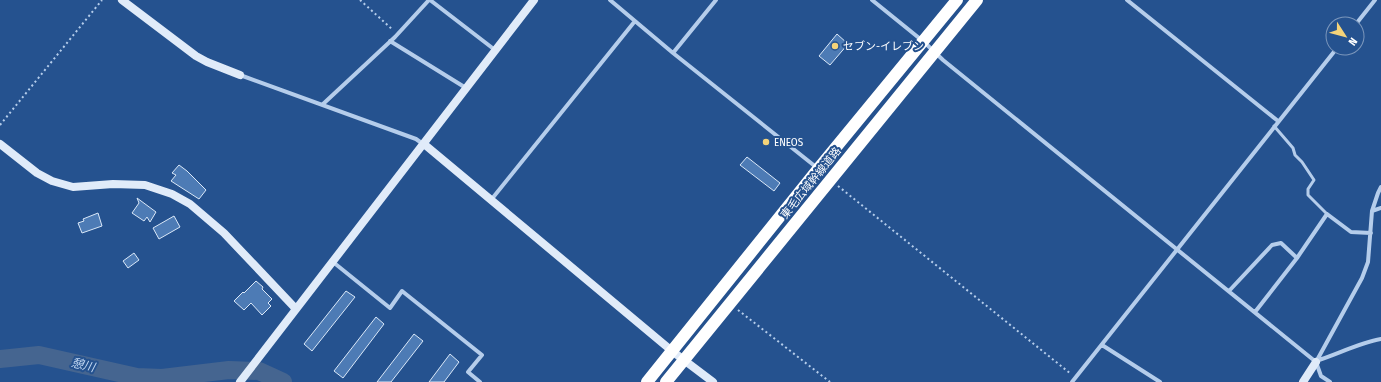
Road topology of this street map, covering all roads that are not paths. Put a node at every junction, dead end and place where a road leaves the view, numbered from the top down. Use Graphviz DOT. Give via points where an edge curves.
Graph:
graph roads {
  1 [pos="122,0"];
  2 [pos="429,0"];
  3 [pos="534,0"];
  4 [pos="610,0"];
  5 [pos="716,0"];
  6 [pos="872,0"];
  7 [pos="957,0"];
  8 [pos="977,0"];
  9 [pos="1127,0"];
  10 [pos="1375,0"];
  11 [pos="1362,16"];
  12 [pos="635,21"];
  13 [pos="390,41"];
  14 [pos="924,42"];
  15 [pos="496,50"];
  16 [pos="934,52"];
  17 [pos="673,53"];
  18 [pos="1331,56"];
  19 [pos="240,75"];
  20 [pos="467,88"];
  21 [pos="322,105"];
  22 [pos="1278,122"];
  23 [pos="1274,126"];
  24 [pos="0,144"];
  25 [pos="424,144"];
  26 [pos="818,169"];
  27 [pos="1381,187"];
  28 [pos="491,200"];
  29 [pos="1381,208"];
  30 [pos="1372,211"];
  31 [pos="1327,214"];
  32 [pos="1371,233"];
  33 [pos="1177,249"];
  34 [pos="1297,258"];
  35 [pos="333,262"];
  36 [pos="1229,291"];
  37 [pos="296,309"];
  38 [pos="1255,312"];
  39 [pos="1381,339"];
  40 [pos="1102,345"];
  41 [pos="672,351"];
  42 [pos="684,360"];
  43 [pos="1316,362"];
  44 [pos="241,381"];
  45 [pos="480,382"];
  46 [pos="647,382"];
  47 [pos="666,382"];
  48 [pos="713,382"];
  49 [pos="1072,382"];
  50 [pos="1160,382"];
  51 [pos="1303,382"];
  52 [pos="1330,382"];
  1 -- 19 [label="street" via="196,56"];
  2 -- 13 [label="street"];
  2 -- 15 [label="street"];
  3 -- 15 [label="street"];
  4 -- 12 [label="street"];
  5 -- 17 [label="street"];
  6 -- 14 [label="street"];
  7 -- 14 [label="highway, 東毛広域幹線道路"];
  8 -- 16 [label="highway, 東毛広域幹線道路"];
  9 -- 22 [label="street"];
  10 -- 11 [label="street"];
  12 -- 17 [label="street"];
  12 -- 28 [label="street"];
  13 -- 20 [label="street"];
  13 -- 21 [label="street"];
  14 -- 16 [label="street"];
  14 -- 26 [label="highway, 東毛広域幹線道路"];
  15 -- 20 [label="street"];
  16 -- 33 [label="street"];
  16 -- 42 [label="highway, 東毛広域幹線道路"];
  17 -- 26 [label="street"];
  18 -- 22 [label="street"];
  19 -- 21 [label="street"];
  20 -- 25 [label="street"];
  21 -- 25 [label="street"];
  22 -- 23 [label="street"];
  23 -- 31 [label="lane" via="1293,148 1295,155 1314,180 1308,195"];
  23 -- 33 [label="street"];
  24 -- 37 [label="street" via="37,173 73,187 145,185 172,194 190,204 224,233"];
  25 -- 28 [label="street"];
  25 -- 35 [label="street"];
  26 -- 41 [label="highway, 東毛広域幹線道路"];
  27 -- 30 [label="street"];
  28 -- 41 [label="street"];
  29 -- 30 [label="street"];
  30 -- 32 [label="street"];
  31 -- 32 [label="street" via="1351,232"];
  31 -- 34 [label="street"];
  32 -- 43 [label="street" via="1368,262 1362,278"];
  33 -- 36 [label="street"];
  33 -- 40 [label="street"];
  34 -- 36 [label="street" via="1281,243 1272,245"];
  34 -- 38 [label="street"];
  35 -- 37 [label="street"];
  35 -- 45 [label="street" via="390,308 402,291 482,356 468,372"];
  36 -- 38 [label="street"];
  37 -- 44 [label="street"];
  38 -- 43 [label="street"];
  39 -- 43 [label="street" via="1368,341"];
  40 -- 49 [label="street"];
  40 -- 50 [label="street"];
  41 -- 42 [label="street"];
  41 -- 46 [label="highway, 東毛広域幹線道路"];
  42 -- 47 [label="highway, 東毛広域幹線道路"];
  42 -- 48 [label="street"];
  43 -- 51 [label="street"];
  43 -- 52 [label="street" via="1321,376"];
}
